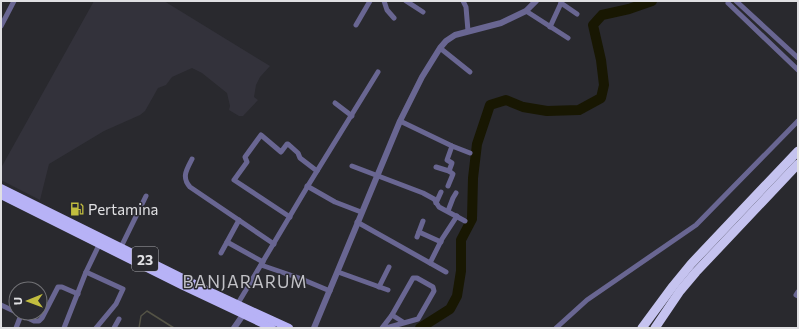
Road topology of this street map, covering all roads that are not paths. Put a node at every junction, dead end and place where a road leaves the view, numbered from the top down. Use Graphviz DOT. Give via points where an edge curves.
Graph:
graph roads {
  1 [pos="14,1"];
  2 [pos="370,1"];
  3 [pos="384,1"];
  4 [pos="406,1"];
  5 [pos="464,1"];
  6 [pos="536,1"];
  7 [pos="736,1"];
  8 [pos="561,2"];
  9 [pos="728,3"];
  10 [pos="526,11"];
  11 [pos="423,12"];
  12 [pos="577,14"];
  13 [pos="394,18"];
  14 [pos="1,26"];
  15 [pos="356,26"];
  16 [pos="550,27"];
  17 [pos="468,31"];
  18 [pos="776,37"];
  19 [pos="568,38"];
  20 [pos="770,43"];
  21 [pos="440,48"];
  22 [pos="798,58"];
  23 [pos="798,70"];
  24 [pos="378,72"];
  25 [pos="470,72"];
  26 [pos="335,103"];
  27 [pos="352,116"];
  28 [pos="400,121"];
  29 [pos="798,121"];
  30 [pos="452,146"];
  31 [pos="798,151"];
  32 [pos="470,153"];
  33 [pos="192,159"];
  34 [pos="798,164"];
  35 [pos="352,166"];
  36 [pos="436,167"];
  37 [pos="317,171"];
  38 [pos="449,171"];
  39 [pos="377,176"];
  40 [pos="307,186"];
  41 [pos="448,186"];
  42 [pos="1,188"];
  43 [pos="441,192"];
  44 [pos="456,193"];
  45 [pos="1,195"];
  46 [pos="146,196"];
  47 [pos="436,203"];
  48 [pos="448,211"];
  49 [pos="361,212"];
  50 [pos="290,216"];
  51 [pos="456,216"];
  52 [pos="55,218"];
  53 [pos="239,220"];
  54 [pos="423,221"];
  55 [pos="465,221"];
  56 [pos="357,222"];
  57 [pos="86,234"];
  58 [pos="227,242"];
  59 [pos="441,242"];
  60 [pos="274,244"];
  61 [pos="100,245"];
  62 [pos="120,247"];
  63 [pos="221,253"];
  64 [pos="430,263"];
  65 [pos="262,264"];
  66 [pos="389,267"];
  67 [pos="86,272"];
  68 [pos="338,272"];
  69 [pos="446,272"];
  70 [pos="696,272"];
  71 [pos="379,287"];
  72 [pos="388,290"];
  73 [pos="330,291"];
  74 [pos="798,292"];
  75 [pos="78,294"];
  76 [pos="798,296"];
  77 [pos="237,304"];
  78 [pos="48,305"];
  79 [pos="243,315"];
  80 [pos="392,315"];
  81 [pos="119,319"];
  82 [pos="403,322"];
  83 [pos="64,328"];
  84 [pos="96,328"];
  85 [pos="114,328"];
  86 [pos="234,328"];
  87 [pos="272,328"];
  88 [pos="289,328"];
  89 [pos="314,328"];
  90 [pos="382,328"];
  91 [pos="386,328"];
  92 [pos="556,328"];
  93 [pos="642,328"];
  94 [pos="655,328"];
  95 [pos="660,328"];
  1 -- 14 [label="street"];
  2 -- 15 [label="street"];
  3 -- 13 [label="street"];
  4 -- 11 [label="street"];
  5 -- 17 [label="street"];
  6 -- 10 [label="street"];
  7 -- 18 [label="street"];
  8 -- 12 [label="street"];
  8 -- 16 [label="street"];
  9 -- 20 [label="street"];
  10 -- 16 [label="street"];
  10 -- 17 [label="street" via="500,23"];
  16 -- 19 [label="street"];
  17 -- 21 [label="street" via="450,37"];
  18 -- 20 [label="street"];
  18 -- 22 [label="street"];
  20 -- 23 [label="street"];
  21 -- 25 [label="street"];
  21 -- 28 [label="street"];
  24 -- 27 [label="street"];
  26 -- 27 [label="street"];
  27 -- 37 [label="street"];
  28 -- 30 [label="street"];
  28 -- 39 [label="street"];
  29 -- 92 [label="street" via="696,225 587,300"];
  30 -- 32 [label="street"];
  30 -- 38 [label="street" via="447,158 452,163"];
  31 -- 93 [label="highway" via="691,264"];
  33 -- 53 [label="street" via="184,176 187,184"];
  34 -- 70 [label="highway"];
  35 -- 39 [label="street"];
  36 -- 38 [label="street"];
  37 -- 40 [label="street"];
  37 -- 50 [label="street" via="300,158 288,144 281,152 261,135 245,157 247,162 232,179"];
  38 -- 41 [label="street" via="453,174"];
  39 -- 47 [label="street" via="423,193"];
  39 -- 49 [label="street"];
  40 -- 49 [label="street" via="335,202"];
  40 -- 50 [label="street"];
  42 -- 52 [label="highway, 23"];
  43 -- 47 [label="street"];
  44 -- 48 [label="street"];
  45 -- 52 [label="highway, 23"];
  46 -- 62 [label="street"];
  47 -- 48 [label="street"];
  48 -- 51 [label="street"];
  49 -- 56 [label="street"];
  50 -- 60 [label="street"];
  51 -- 55 [label="street"];
  51 -- 59 [label="street"];
  52 -- 57 [label="highway, 23"];
  53 -- 58 [label="street"];
  53 -- 60 [label="street"];
  54 -- 59 [label="street" via="418,235"];
  56 -- 64 [label="street"];
  56 -- 68 [label="street"];
  57 -- 61 [label="highway, 23"];
  57 -- 62 [label="highway, 23"];
  58 -- 63 [label="street"];
  58 -- 65 [label="street"];
  59 -- 64 [label="street"];
  60 -- 65 [label="street"];
  61 -- 67 [label="street"];
  61 -- 79 [label="highway, 23"];
  62 -- 77 [label="highway, 23"];
  64 -- 69 [label="street"];
  65 -- 73 [label="street"];
  65 -- 77 [label="street"];
  66 -- 71 [label="street"];
  67 -- 75 [label="street"];
  67 -- 84 [label="street" via="123,289 116,304"];
  68 -- 71 [label="street"];
  68 -- 73 [label="street"];
  70 -- 94 [label="highway"];
  70 -- 95 [label="highway" via="684,295"];
  71 -- 72 [label="street"];
  73 -- 89 [label="street"];
  74 -- 76 [label="street"];
  75 -- 78 [label="street" via="58,287"];
  75 -- 83 [label="street"];
  77 -- 88 [label="highway, 23"];
  79 -- 86 [label="street"];
  79 -- 87 [label="highway, 23"];
  80 -- 82 [label="street"];
  80 -- 82 [label="street" via="413,278 432,285 434,290 421,316"];
  80 -- 90 [label="street"];
  81 -- 85 [label="street"];
  82 -- 91 [label="street"];
}
